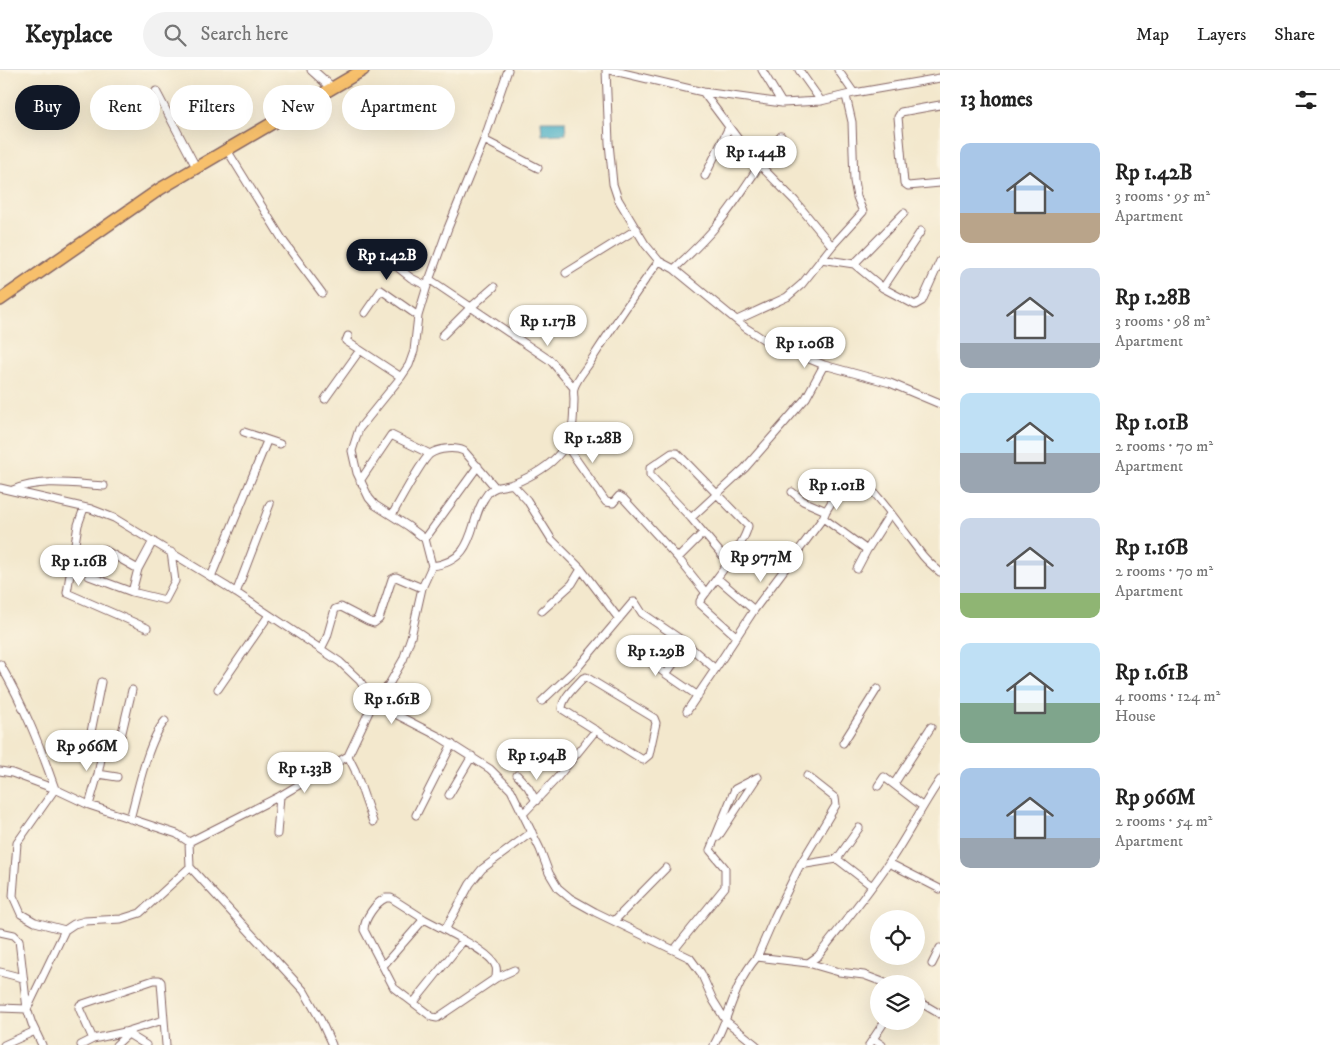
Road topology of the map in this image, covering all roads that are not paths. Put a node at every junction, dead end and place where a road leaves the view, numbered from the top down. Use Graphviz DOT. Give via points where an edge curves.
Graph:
graph roads {
  1 [pos="312,70"];
  2 [pos="363,70"];
  3 [pos="508,70"];
  4 [pos="606,70"];
  5 [pos="610,70"];
  6 [pos="762,70"];
  7 [pos="799,70"];
  8 [pos="838,70"];
  9 [pos="940,78"];
  10 [pos="330,85"];
  11 [pos="332,87"];
  12 [pos="703,92"];
  13 [pos="854,93"];
  14 [pos="846,96"];
  15 [pos="160,99"];
  16 [pos="821,102"];
  17 [pos="782,103"];
  18 [pos="940,108"];
  19 [pos="729,127"];
  20 [pos="263,128"];
  21 [pos="781,136"];
  22 [pos="484,140"];
  23 [pos="227,150"];
  24 [pos="759,164"];
  25 [pos="196,167"];
  26 [pos="538,168"];
  27 [pos="705,176"];
  28 [pos="940,183"];
  29 [pos="904,213"];
  30 [pos="637,229"];
  31 [pos="921,231"];
  32 [pos="832,246"];
  33 [pos="376,250"];
  34 [pos="821,259"];
  35 [pos="659,261"];
  36 [pos="940,261"];
  37 [pos="854,264"];
  38 [pos="674,269"];
  39 [pos="566,273"];
  40 [pos="428,282"];
  41 [pos="494,287"];
  42 [pos="883,288"];
  43 [pos="322,293"];
  44 [pos="0,300"];
  45 [pos="470,308"];
  46 [pos="365,313"];
  47 [pos="418,316"];
  48 [pos="737,320"];
  49 [pos="348,336"];
  50 [pos="442,336"];
  51 [pos="360,350"];
  52 [pos="824,365"];
  53 [pos="401,377"];
  54 [pos="574,388"];
  55 [pos="325,399"];
  56 [pos="940,404"];
  57 [pos="244,432"];
  58 [pos="267,440"];
  59 [pos="280,444"];
  60 [pos="566,445"];
  61 [pos="430,454"];
  62 [pos="478,466"];
  63 [pos="360,481"];
  64 [pos="512,484"];
  65 [pos="104,486"];
  66 [pos="495,487"];
  67 [pos="0,488"];
  68 [pos="12,490"];
  69 [pos="792,492"];
  70 [pos="717,494"];
  71 [pos="270,504"];
  72 [pos="84,508"];
  73 [pos="826,510"];
  74 [pos="890,514"];
  75 [pos="392,515"];
  76 [pos="691,518"];
  77 [pos="823,518"];
  78 [pos="703,533"];
  79 [pos="425,539"];
  80 [pos="153,541"];
  81 [pos="103,549"];
  82 [pos="867,550"];
  83 [pos="171,552"];
  84 [pos="678,558"];
  85 [pos="728,562"];
  86 [pos="432,566"];
  87 [pos="138,569"];
  88 [pos="581,569"];
  89 [pos="857,569"];
  90 [pos="940,572"];
  91 [pos="89,576"];
  92 [pos="211,577"];
  93 [pos="717,578"];
  94 [pos="422,588"];
  95 [pos="132,592"];
  96 [pos="236,593"];
  97 [pos="706,593"];
  98 [pos="754,610"];
  99 [pos="542,611"];
  100 [pos="269,615"];
  101 [pos="619,619"];
  102 [pos="147,628"];
  103 [pos="737,637"];
  104 [pos="687,645"];
  105 [pos="321,649"];
  106 [pos="639,654"];
  107 [pos="0,664"];
  108 [pos="579,666"];
  109 [pos="716,668"];
  110 [pos="666,674"];
  111 [pos="586,677"];
  112 [pos="101,682"];
  113 [pos="218,689"];
  114 [pos="876,689"];
  115 [pos="132,690"];
  116 [pos="698,696"];
  117 [pos="376,699"];
  118 [pos="542,701"];
  119 [pos="687,711"];
  120 [pos="165,721"];
  121 [pos="932,727"];
  122 [pos="596,730"];
  123 [pos="843,743"];
  124 [pos="104,744"];
  125 [pos="452,744"];
  126 [pos="348,756"];
  127 [pos="472,756"];
  128 [pos="0,771"];
  129 [pos="98,774"];
  130 [pos="517,775"];
  131 [pos="807,776"];
  132 [pos="117,777"];
  133 [pos="940,780"];
  134 [pos="894,784"];
  135 [pos="878,786"];
  136 [pos="55,789"];
  137 [pos="449,795"];
  138 [pos="280,796"];
  139 [pos="536,800"];
  140 [pos="88,805"];
  141 [pos="922,806"];
  142 [pos="416,814"];
  143 [pos="523,814"];
  144 [pos="130,819"];
  145 [pos="373,822"];
  146 [pos="859,828"];
  147 [pos="532,832"];
  148 [pos="277,834"];
  149 [pos="189,842"];
  150 [pos="710,850"];
  151 [pos="838,859"];
  152 [pos="889,863"];
  153 [pos="800,865"];
  154 [pos="190,867"];
  155 [pos="666,868"];
  156 [pos="872,886"];
  157 [pos="940,889"];
  158 [pos="424,919"];
  159 [pos="614,921"];
  160 [pos="65,930"];
  161 [pos="445,930"];
  162 [pos="0,932"];
  163 [pos="463,941"];
  164 [pos="940,948"];
  165 [pos="674,950"];
  166 [pos="757,957"];
  167 [pos="808,963"];
  168 [pos="932,964"];
  169 [pos="383,966"];
  170 [pos="514,970"];
  171 [pos="0,972"];
  172 [pos="870,977"];
  173 [pos="23,978"];
  174 [pos="496,978"];
  175 [pos="414,1002"];
  176 [pos="925,1005"];
  177 [pos="0,1008"];
  178 [pos="27,1010"];
  179 [pos="940,1014"];
  180 [pos="163,1020"];
  181 [pos="726,1020"];
  182 [pos="879,1030"];
  183 [pos="35,1031"];
  184 [pos="127,1033"];
  185 [pos="91,1042"];
  186 [pos="871,1042"];
  187 [pos="4,1045"];
  188 [pos="42,1045"];
  189 [pos="81,1045"];
  190 [pos="116,1045"];
  191 [pos="146,1045"];
  192 [pos="166,1045"];
  193 [pos="332,1045"];
  194 [pos="714,1045"];
  195 [pos="756,1045"];
  196 [pos="882,1045"];
  1 -- 10 [label="street"];
  2 -- 11 [label="highway"];
  3 -- 22 [label="street"];
  4 -- 30 [label="street" via="613,184 618,200"];
  5 -- 12 [label="street"];
  6 -- 17 [label="street"];
  7 -- 16 [label="street"];
  8 -- 13 [label="street"];
  9 -- 13 [label="street"];
  12 -- 17 [label="street"];
  12 -- 19 [label="street"];
  13 -- 14 [label="street"];
  14 -- 16 [label="street"];
  14 -- 32 [label="street" via="852,122 854,181 863,212"];
  15 -- 25 [label="street"];
  16 -- 17 [label="street"];
  18 -- 28 [label="street" via="901,112 898,117 904,183 908,186"];
  19 -- 24 [label="street"];
  19 -- 27 [label="street"];
  20 -- 23 [label="highway"];
  21 -- 24 [label="street"];
  22 -- 26 [label="street"];
  22 -- 40 [label="street"];
  23 -- 25 [label="highway"];
  23 -- 43 [label="street" via="284,242"];
  24 -- 32 [label="street"];
  24 -- 38 [label="street" via="718,224"];
  25 -- 44 [label="highway" via="160,188"];
  29 -- 37 [label="street"];
  30 -- 35 [label="street"];
  30 -- 39 [label="street"];
  31 -- 42 [label="street"];
  32 -- 34 [label="street"];
  33 -- 40 [label="street" via="412,278"];
  34 -- 37 [label="street"];
  34 -- 48 [label="street" via="802,284 787,297"];
  35 -- 38 [label="street"];
  35 -- 54 [label="street"];
  36 -- 42 [label="street" via="918,304 902,300"];
  37 -- 42 [label="street"];
  38 -- 48 [label="street"];
  40 -- 45 [label="street"];
  40 -- 47 [label="street"];
  41 -- 45 [label="street"];
  45 -- 50 [label="street"];
  45 -- 54 [label="street" via="551,361"];
  46 -- 47 [label="street" via="381,290"];
  47 -- 53 [label="street" via="414,351"];
  48 -- 52 [label="street" via="766,341"];
  49 -- 51 [label="street" via="346,341"];
  51 -- 53 [label="street"];
  51 -- 55 [label="street"];
  52 -- 56 [label="street" via="890,383"];
  52 -- 70 [label="street" via="806,398 745,468"];
  53 -- 63 [label="street" via="354,440 353,461"];
  54 -- 60 [label="street" via="573,432"];
  57 -- 58 [label="street"];
  58 -- 59 [label="street"];
  58 -- 92 [label="street"];
  60 -- 64 [label="street" via="552,462 537,473"];
  60 -- 84 [label="street" via="606,502 613,502 619,496 624,499"];
  61 -- 62 [label="street" via="458,448"];
  61 -- 63 [label="street" via="391,434"];
  61 -- 75 [label="street"];
  62 -- 66 [label="street"];
  62 -- 79 [label="street"];
  63 -- 75 [label="street" via="375,505"];
  64 -- 66 [label="street"];
  64 -- 88 [label="street" via="527,500 555,544"];
  65 -- 68 [label="street" via="50,483 25,485"];
  66 -- 86 [label="street" via="480,507 467,545 456,556"];
  67 -- 68 [label="street"];
  68 -- 72 [label="street"];
  69 -- 73 [label="street" via="803,501"];
  70 -- 76 [label="street"];
  70 -- 76 [label="street" via="677,453 650,468 650,475"];
  70 -- 85 [label="street" via="748,526"];
  71 -- 96 [label="street"];
  72 -- 80 [label="street" via="100,511"];
  72 -- 102 [label="street" via="78,525 67,593"];
  73 -- 74 [label="street" via="846,483 858,477 864,480"];
  73 -- 77 [label="street"];
  74 -- 82 [label="street"];
  74 -- 90 [label="street"];
  75 -- 79 [label="street"];
  76 -- 78 [label="street"];
  77 -- 82 [label="street"];
  77 -- 98 [label="street"];
  78 -- 84 [label="street"];
  78 -- 85 [label="street"];
  79 -- 86 [label="street"];
  80 -- 83 [label="street"];
  80 -- 87 [label="street"];
  81 -- 87 [label="street"];
  82 -- 89 [label="street"];
  83 -- 92 [label="street"];
  83 -- 95 [label="street" via="175,581 167,597 162,600"];
  84 -- 97 [label="street"];
  85 -- 93 [label="street"];
  86 -- 94 [label="street"];
  87 -- 95 [label="street"];
  88 -- 99 [label="street" via="572,584"];
  88 -- 101 [label="street"];
  91 -- 95 [label="street"];
  92 -- 96 [label="street"];
  93 -- 97 [label="street"];
  93 -- 98 [label="street"];
  94 -- 105 [label="street" via="396,577 392,579 379,619 374,623 344,608 335,609"];
  94 -- 117 [label="street" via="403,660"];
  96 -- 100 [label="street"];
  97 -- 103 [label="street" via="700,601 701,606"];
  98 -- 103 [label="street"];
  100 -- 105 [label="street"];
  100 -- 113 [label="street"];
  101 -- 104 [label="street" via="635,602 642,613"];
  101 -- 108 [label="street"];
  103 -- 109 [label="street"];
  104 -- 109 [label="street"];
  104 -- 110 [label="street"];
  105 -- 117 [label="street" via="340,662"];
  106 -- 110 [label="street"];
  107 -- 136 [label="street" via="37,738"];
  108 -- 111 [label="street"];
  108 -- 118 [label="street"];
  109 -- 116 [label="street"];
  110 -- 116 [label="street"];
  111 -- 122 [label="street" via="565,699 562,709"];
  111 -- 122 [label="street" via="656,720 648,755 643,760"];
  112 -- 124 [label="street" via="90,737 93,742"];
  114 -- 123 [label="street"];
  115 -- 124 [label="street" via="119,745"];
  116 -- 119 [label="street"];
  117 -- 125 [label="street" via="399,716"];
  117 -- 126 [label="street"];
  120 -- 144 [label="street" via="155,737"];
  121 -- 134 [label="street"];
  122 -- 139 [label="street"];
  124 -- 129 [label="street"];
  125 -- 127 [label="street"];
  125 -- 142 [label="street"];
  126 -- 138 [label="street"];
  126 -- 145 [label="street"];
  127 -- 137 [label="street"];
  127 -- 143 [label="street" via="490,768 511,790"];
  128 -- 136 [label="street"];
  129 -- 132 [label="street"];
  129 -- 140 [label="street"];
  130 -- 139 [label="street"];
  131 -- 153 [label="street" via="837,802"];
  133 -- 141 [label="street"];
  134 -- 135 [label="street" via="884,776"];
  134 -- 141 [label="street"];
  136 -- 140 [label="street"];
  136 -- 160 [label="street" via="17,843 13,896 21,914 35,922"];
  138 -- 148 [label="street"];
  138 -- 149 [label="street"];
  139 -- 143 [label="street"];
  140 -- 144 [label="street"];
  141 -- 152 [label="street"];
  143 -- 147 [label="street"];
  144 -- 149 [label="street" via="177,834"];
  146 -- 151 [label="street"];
  147 -- 159 [label="street" via="558,888 570,898"];
  147 -- 161 [label="street" via="482,869"];
  149 -- 154 [label="street"];
  150 -- 150 [label="street" via="715,842 758,777 735,789"];
  150 -- 165 [label="street" via="724,868 725,887"];
  151 -- 153 [label="street"];
  151 -- 156 [label="street"];
  152 -- 156 [label="street"];
  152 -- 157 [label="street"];
  153 -- 166 [label="street"];
  154 -- 160 [label="street" via="140,913 121,919 85,921"];
  154 -- 193 [label="street" via="304,991"];
  155 -- 159 [label="street"];
  156 -- 167 [label="street" via="818,956"];
  158 -- 161 [label="street"];
  158 -- 169 [label="street"];
  158 -- 169 [label="street" via="391,898 381,901 364,927"];
  159 -- 165 [label="street"];
  160 -- 178 [label="street"];
  161 -- 163 [label="street"];
  162 -- 173 [label="street" via="14,935 19,940"];
  163 -- 174 [label="street" via="493,961"];
  163 -- 175 [label="street"];
  164 -- 168 [label="street"];
  165 -- 181 [label="street" via="690,958"];
  166 -- 167 [label="street"];
  166 -- 181 [label="street" via="740,981"];
  167 -- 172 [label="street"];
  169 -- 175 [label="street" via="394,988"];
  170 -- 174 [label="street"];
  171 -- 173 [label="street"];
  173 -- 178 [label="street"];
  174 -- 175 [label="street" via="437,1018"];
  176 -- 179 [label="street"];
  177 -- 178 [label="street"];
  178 -- 183 [label="street"];
  180 -- 184 [label="street"];
  180 -- 185 [label="street" via="161,982 154,980 80,1005"];
  180 -- 192 [label="street"];
  181 -- 194 [label="street"];
  181 -- 195 [label="street"];
  182 -- 186 [label="street"];
  183 -- 187 [label="street"];
  183 -- 188 [label="street"];
  184 -- 185 [label="street"];
  184 -- 190 [label="street"];
  184 -- 191 [label="street"];
  185 -- 189 [label="street"];
  186 -- 196 [label="street"];
}
